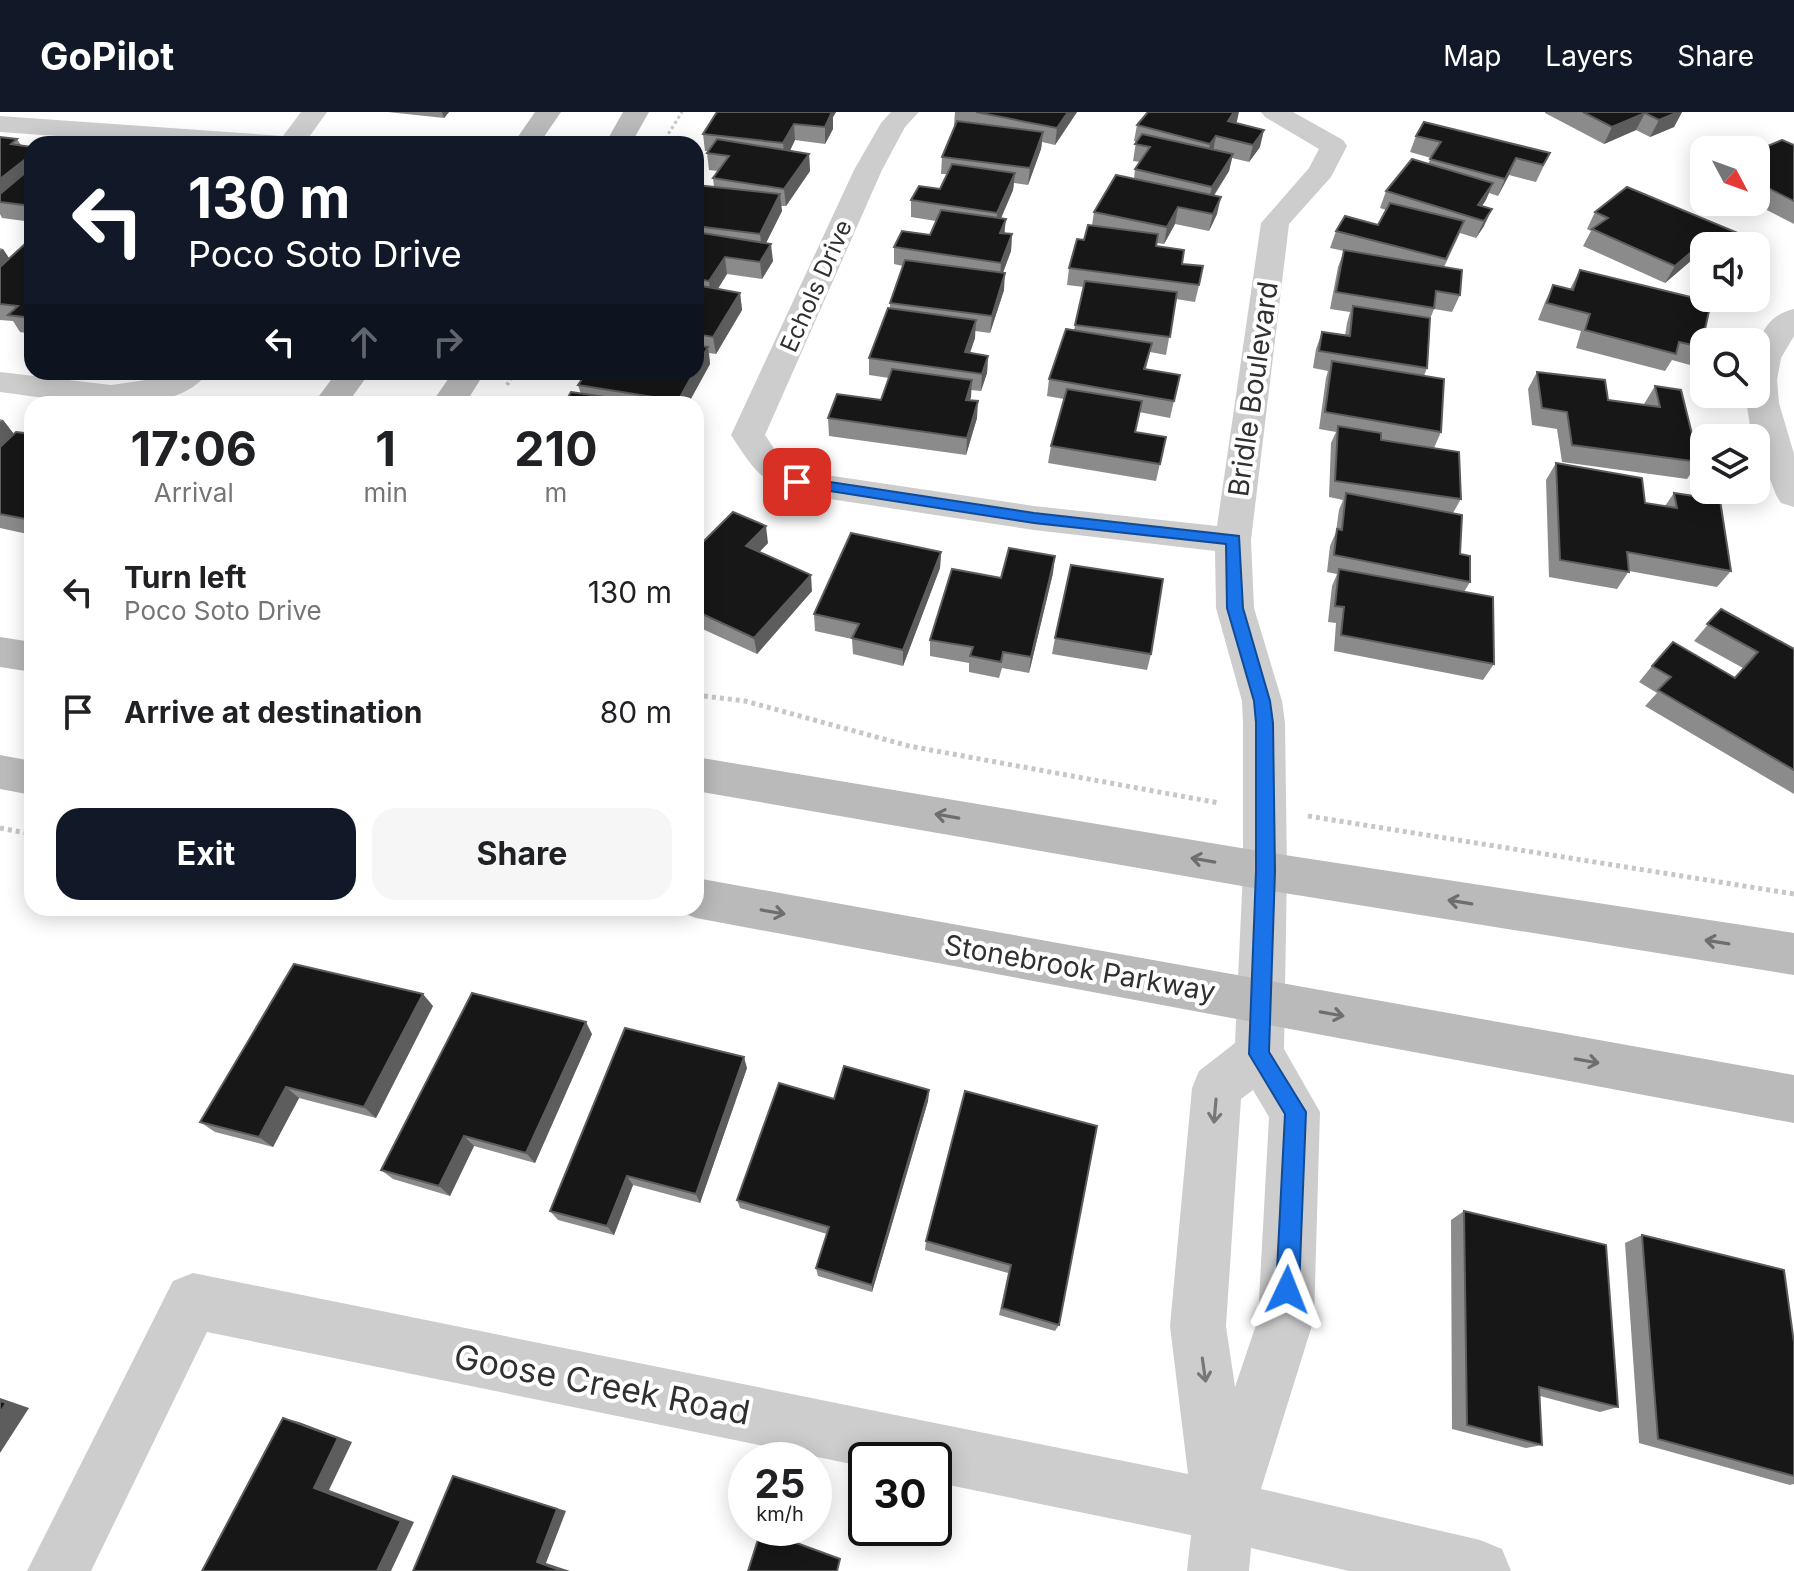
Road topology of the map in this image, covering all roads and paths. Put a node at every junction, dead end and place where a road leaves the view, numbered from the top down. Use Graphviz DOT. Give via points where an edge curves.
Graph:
graph roads {
  1 [pos="314,112"];
  2 [pos="548,112"];
  3 [pos="636,112"];
  4 [pos="682,112"];
  5 [pos="906,112"];
  6 [pos="1274,112"];
  7 [pos="0,124"];
  8 [pos="170,136"];
  9 [pos="297,136"];
  10 [pos="532,136"];
  11 [pos="622,136"];
  12 [pos="667,136"];
  13 [pos="1794,318"];
  14 [pos="177,380"];
  15 [pos="0,382"];
  16 [pos="1794,495"];
  17 [pos="1233,540"];
  18 [pos="0,652"];
  19 [pos="24,656"];
  20 [pos="0,772"];
  21 [pos="704,775"];
  22 [pos="24,776"];
  23 [pos="0,828"];
  24 [pos="24,832"];
  25 [pos="1265,871"];
  26 [pos="704,899"];
  27 [pos="1794,954"];
  28 [pos="1261,1001"];
  29 [pos="1259,1054"];
  30 [pos="1794,1099"];
  31 [pos="1224,1511"];
  32 [pos="58,1571"];
  33 [pos="1218,1571"];
  34 [pos="1480,1571"];
  1 -- 9 [label="street"];
  2 -- 10 [label="main road"];
  3 -- 11 [label="main road"];
  4 -- 12 [label="path"];
  5 -- 17 [label="street, Echols Drive" via="894,123 868,170 748,435 767,464 797,482 1034,518"];
  6 -- 17 [label="street, Bridle Boulevard" via="1334,146 1321,171 1275,223"];
  7 -- 8 [label="street"];
  13 -- 16 [label="street" via="1777,332 1759,379 1768,433"];
  14 -- 15 [label="street" via="111,395"];
  17 -- 25 [label="street, Bridle Boulevard" via="1235,608 1262,701"];
  18 -- 19 [label="main road"];
  20 -- 22 [label="main road"];
  25 -- 21 [label="main road, one-way"];
  23 -- 24 [label="path"];
  27 -- 25 [label="main road, one-way"];
  25 -- 28 [label="street, Bridle Boulevard"];
  26 -- 28 [label="main road, Stonebrook Parkway, one-way"];
  28 -- 29 [label="street, Bridle Boulevard"];
  28 -- 30 [label="main road, Stonebrook Parkway, one-way"];
  29 -- 31 [label="street" via="1295,1112 1286,1319"];
  29 -- 31 [label="street, one-way" via="1217,1088 1200,1294 1198,1326"];
  31 -- 32 [label="street, Goose Creek Road" via="193,1301"];
  31 -- 33 [label="street"];
  31 -- 34 [label="street, Goose Creek Road"];
}
